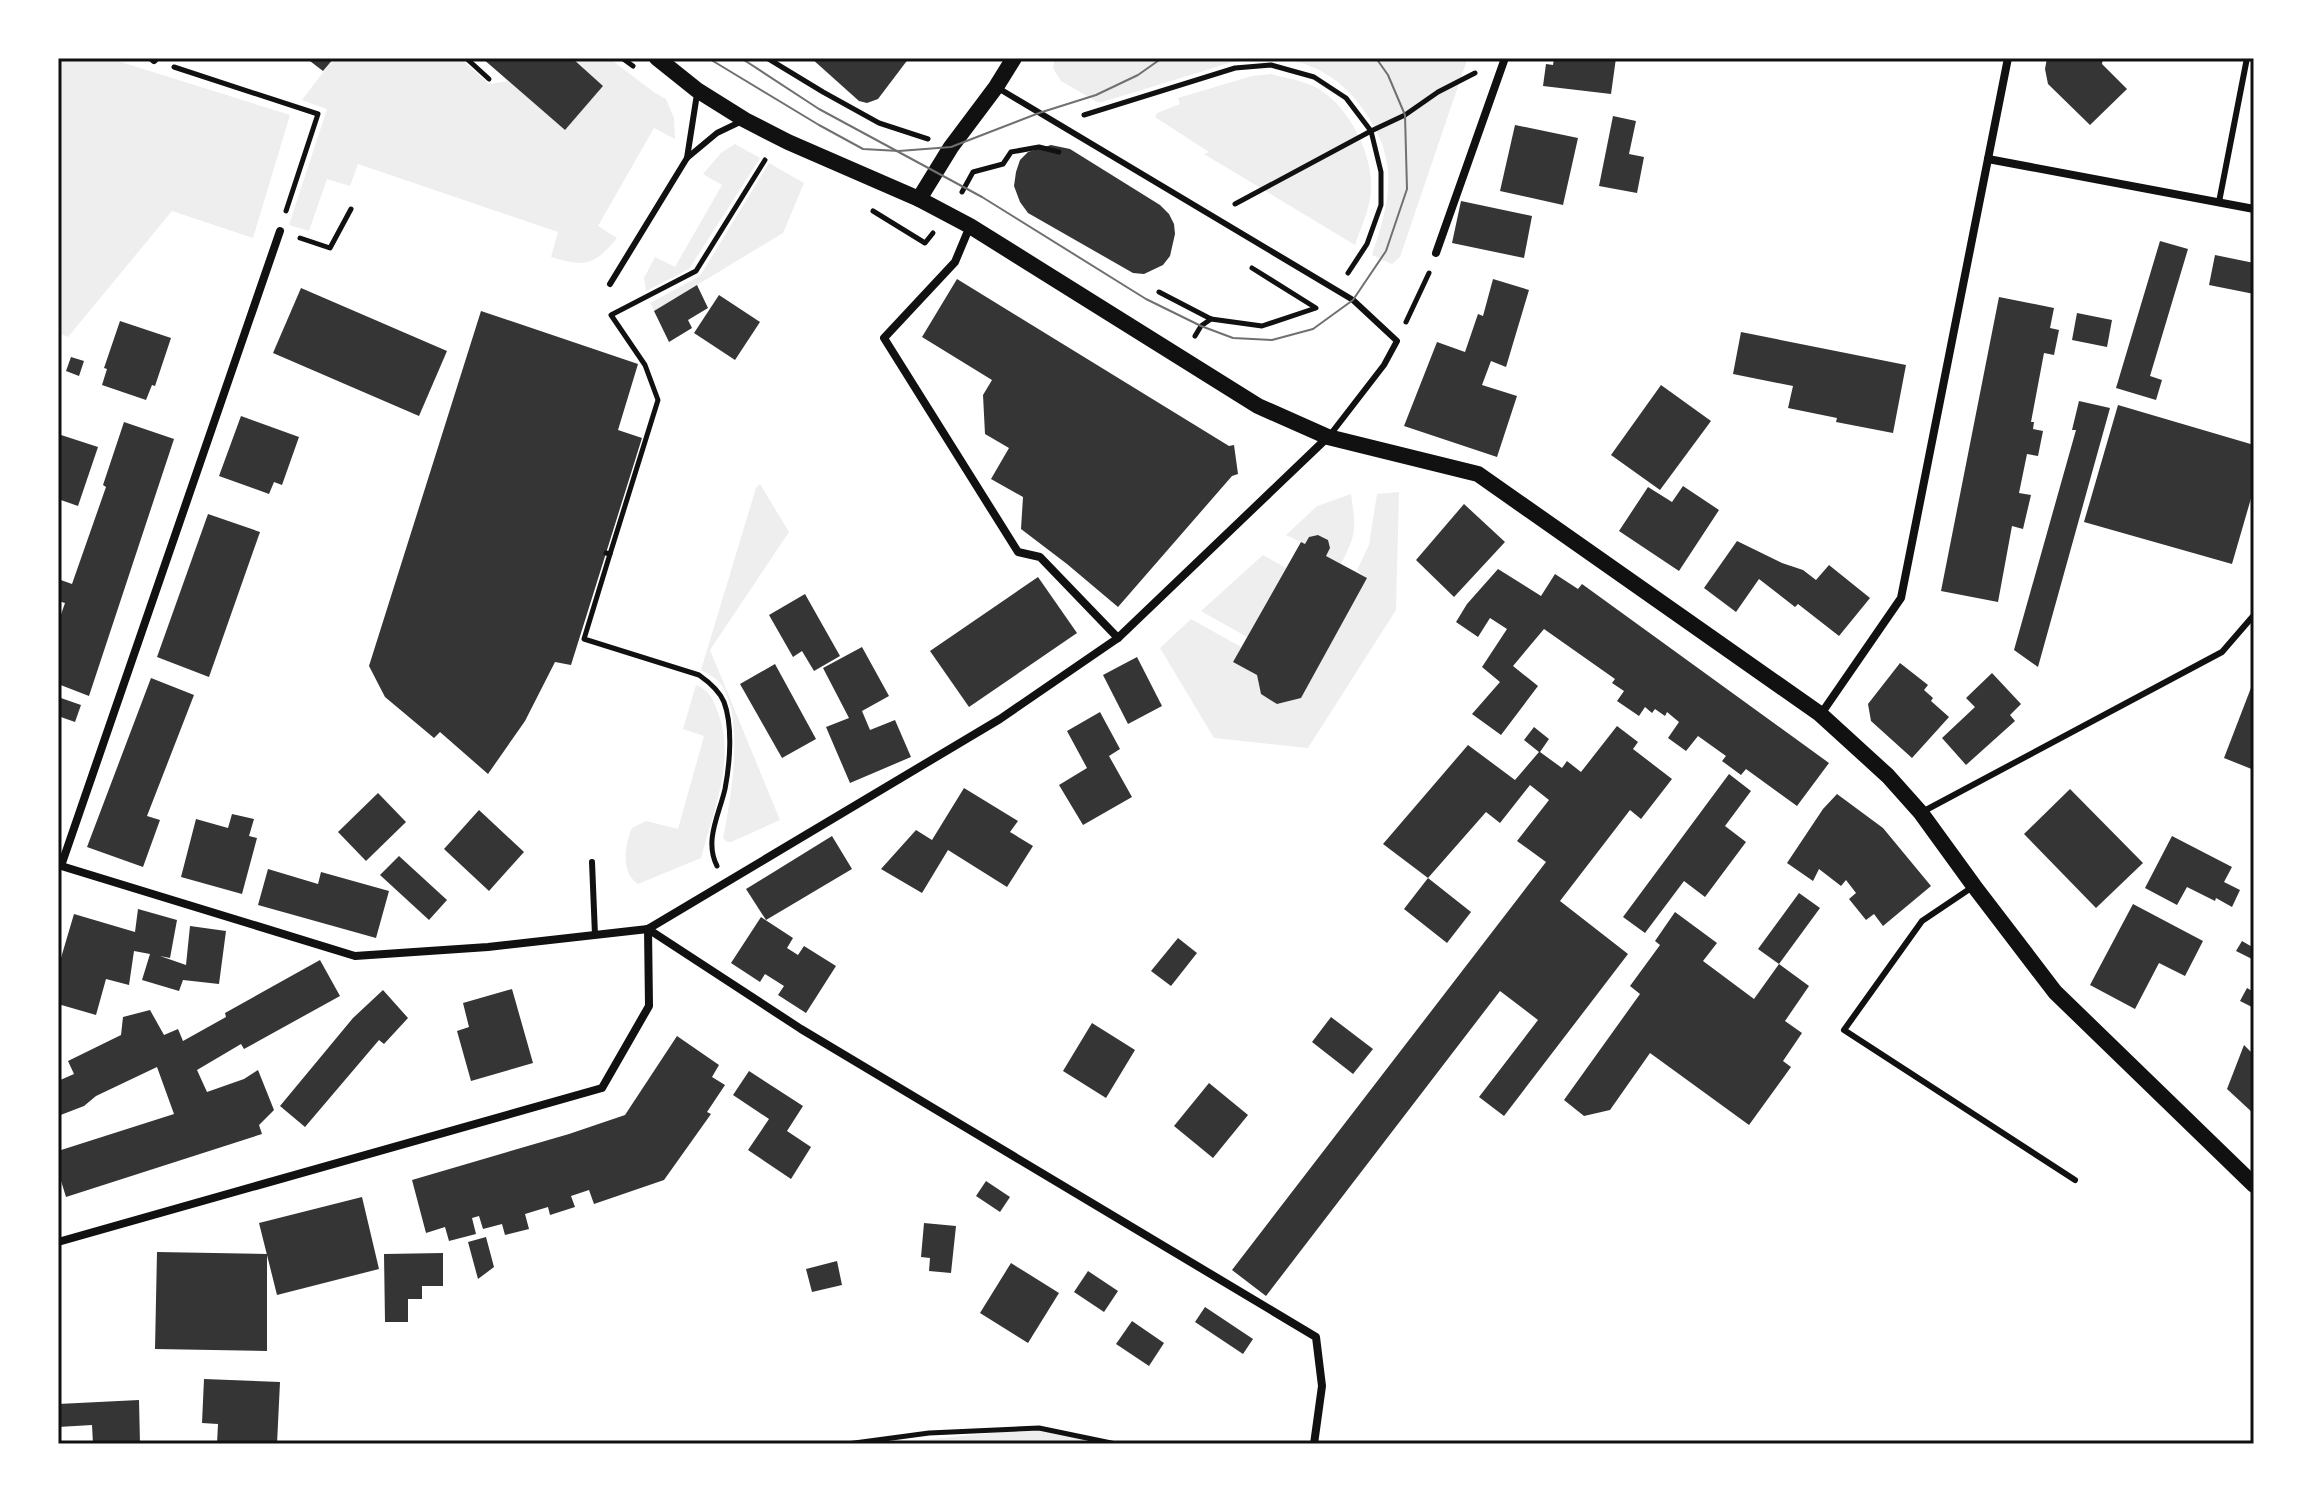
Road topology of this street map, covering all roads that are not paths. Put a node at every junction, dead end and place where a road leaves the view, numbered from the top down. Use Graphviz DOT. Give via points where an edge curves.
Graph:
graph roads {
  1 [pos="657,58"];
  2 [pos="1014,58"];
  3 [pos="1505,58"];
  4 [pos="2008,58"];
  5 [pos="2247,58"];
  6 [pos="996,87"];
  7 [pos="697,90"];
  8 [pos="745,120"];
  9 [pos="687,158"];
  10 [pos="1988,159"];
  11 [pos="919,199"];
  12 [pos="2219,202"];
  13 [pos="2254,209"];
  14 [pos="970,226"];
  15 [pos="280,231"];
  16 [pos="1436,253"];
  17 [pos="610,284"];
  18 [pos="1328,437"];
  19 [pos="2254,615"];
  20 [pos="1118,638"];
  21 [pos="1820,714"];
  22 [pos="1921,813"];
  23 [pos="592,862"];
  24 [pos="60,866"];
  25 [pos="1974,886"];
  26 [pos="648,929"];
  27 [pos="595,935"];
  28 [pos="2075,1180"];
  29 [pos="2254,1185"];
  30 [pos="58,1242"];
  31 [pos="1314,1444"];
  1 -- 7 [label="main road"];
  2 -- 6 [label="main road"];
  3 -- 16 [label="street"];
  4 -- 10 [label="street"];
  5 -- 12 [label="lane"];
  6 -- 11 [label="main road"];
  6 -- 18 [label="lane" via="1353,300 1397,341"];
  7 -- 8 [label="main road"];
  7 -- 9 [label="lane"];
  8 -- 9 [label="lane" via="717,133"];
  8 -- 11 [label="main road"];
  9 -- 17 [label="lane"];
  10 -- 12 [label="street"];
  10 -- 21 [label="street" via="1901,598"];
  11 -- 14 [label="main road"];
  12 -- 13 [label="street"];
  14 -- 18 [label="main road" via="1258,406"];
  14 -- 20 [label="street" via="955,262 884,338 1018,552 1040,557"];
  15 -- 24 [label="street"];
  18 -- 20 [label="street"];
  18 -- 21 [label="main road" via="1478,474"];
  19 -- 22 [label="lane" via="2222,652"];
  20 -- 26 [label="street" via="1000,719"];
  21 -- 22 [label="main road"];
  22 -- 25 [label="main road"];
  23 -- 27 [label="lane"];
  24 -- 27 [label="street" via="355,956"];
  25 -- 28 [label="lane" via="1922,921 1844,1030"];
  25 -- 29 [label="main road" via="2055,992"];
  26 -- 27 [label="street"];
  26 -- 30 [label="street" via="649,1006 602,1088"];
  26 -- 31 [label="street" via="801,1029 1316,1337 1322,1386"];
}
